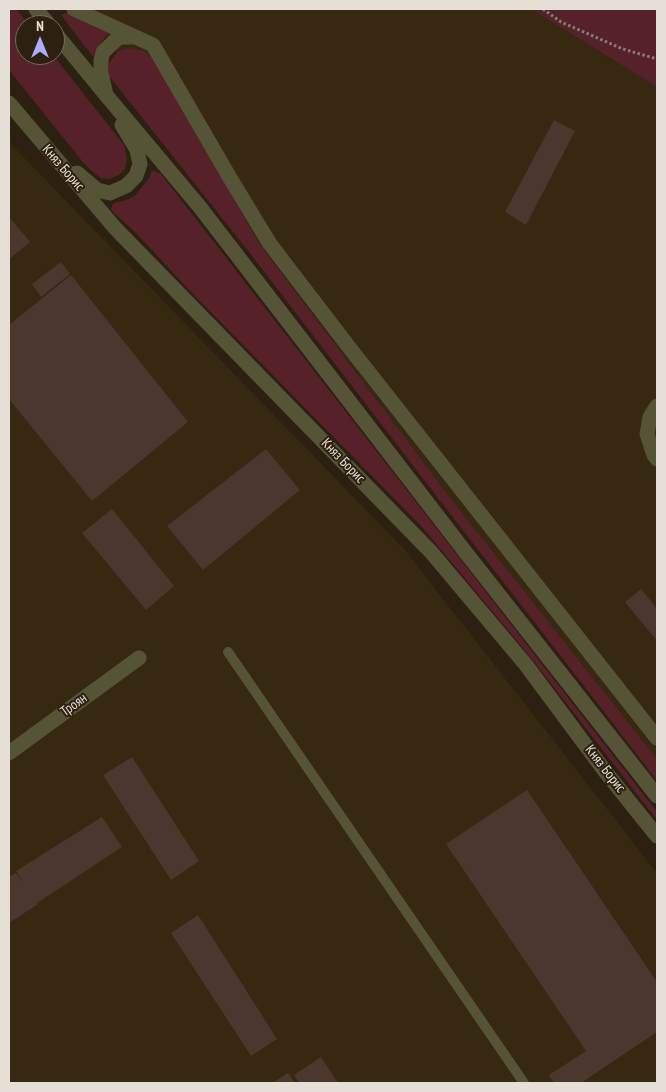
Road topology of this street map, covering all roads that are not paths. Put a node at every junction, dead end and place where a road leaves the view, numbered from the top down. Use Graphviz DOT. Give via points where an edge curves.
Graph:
graph roads {
  1 [pos="74,9"];
  2 [pos="137,37"];
  3 [pos="65,45"];
  4 [pos="106,95"];
  5 [pos="9,103"];
  6 [pos="9,111"];
  7 [pos="43,145"];
  8 [pos="657,406"];
  9 [pos="657,459"];
  10 [pos="228,652"];
  11 [pos="139,658"];
  12 [pos="657,738"];
  13 [pos="9,753"];
  14 [pos="657,796"];
  15 [pos="657,836"];
  16 [pos="524,1083"];
  1 -- 2 [label="street"];
  2 -- 4 [label="street" via="119,37 103,52 101,73"];
  2 -- 12 [label="street" via="153,44 270,244"];
  3 -- 4 [label="street, Княз Борис"];
  4 -- 7 [label="street" via="137,150 140,164 136,176 126,186 110,193 97,190"];
  4 -- 14 [label="street, Княз Борис" via="199,206"];
  5 -- 7 [label="street, Княз Борис"];
  6 -- 7 [label="street"];
  7 -- 15 [label="street, Княз Борис" via="115,228 431,552 526,666"];
  8 -- 9 [label="street" via="650,418 647,434"];
  10 -- 16 [label="lane"];
  11 -- 13 [label="street, Троян"];
}
